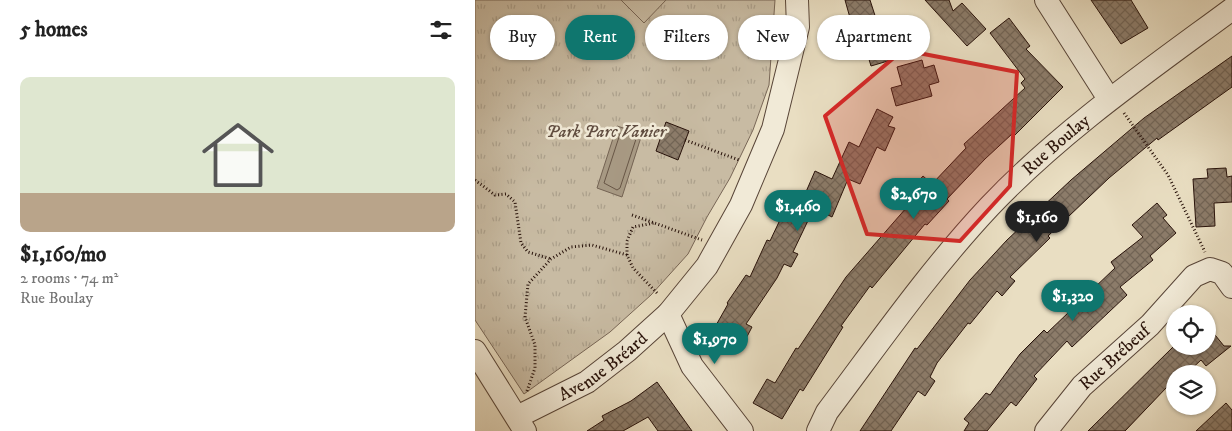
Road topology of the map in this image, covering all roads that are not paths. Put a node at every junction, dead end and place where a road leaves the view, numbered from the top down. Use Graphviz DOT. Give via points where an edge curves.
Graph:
graph roads {
  1 [pos="797,0"];
  2 [pos="1046,0"];
  3 [pos="1232,9"];
  4 [pos="1109,99"];
  5 [pos="1232,287"];
  6 [pos="668,314"];
  7 [pos="475,351"];
  8 [pos="521,424"];
  9 [pos="742,431"];
  10 [pos="818,431"];
  11 [pos="1046,431"];
  1 -- 6 [label="street, Avenue Bréard" via="798,27 773,129 741,205 707,266"];
  2 -- 4 [label="street"];
  3 -- 4 [label="street, Rue Boulay"];
  4 -- 10 [label="street, Rue Boulay" via="1031,166 935,268 827,412"];
  5 -- 11 [label="street, Rue Brébeuf" via="1222,273 1210,269 1194,276 1150,325 1082,386"];
  6 -- 8 [label="street, Avenue Bréard" via="587,382"];
  6 -- 9 [label="street" via="692,366"];
  7 -- 8 [label="street"];
}
